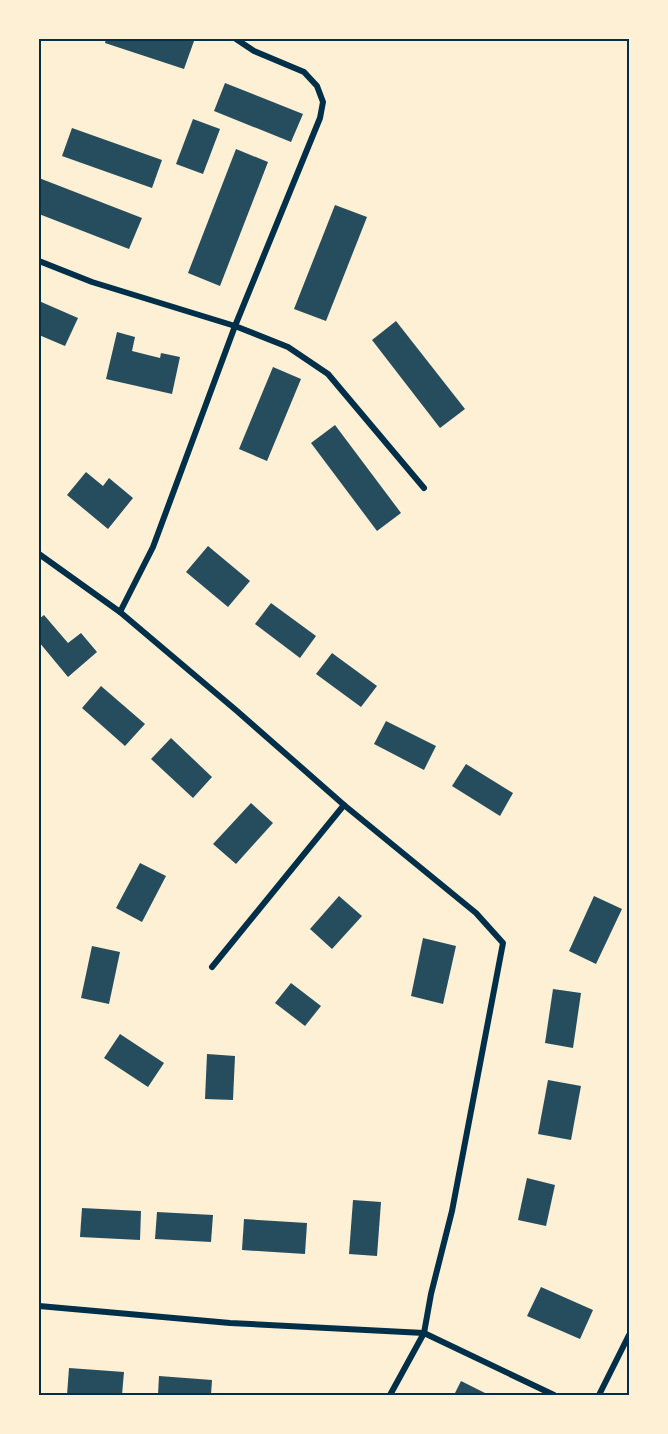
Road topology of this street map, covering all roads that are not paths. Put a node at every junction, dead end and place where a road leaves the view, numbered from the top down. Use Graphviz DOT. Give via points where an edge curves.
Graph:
graph roads {
  1 [pos="236,39"];
  2 [pos="39,261"];
  3 [pos="235,326"];
  4 [pos="424,488"];
  5 [pos="39,554"];
  6 [pos="120,612"];
  7 [pos="344,805"];
  8 [pos="212,966"];
  9 [pos="39,1306"];
  10 [pos="424,1333"];
  11 [pos="629,1335"];
  12 [pos="390,1395"];
  13 [pos="554,1395"];
  14 [pos="599,1395"];
  1 -- 3 [label="street" via="304,72 317,86 323,102 320,118"];
  2 -- 3 [label="street" via="92,282"];
  3 -- 4 [label="street" via="288,347 327,374"];
  3 -- 6 [label="street" via="153,547"];
  5 -- 6 [label="street"];
  6 -- 7 [label="street"];
  7 -- 8 [label="street"];
  7 -- 10 [label="street" via="476,913 503,943 452,1211"];
  9 -- 10 [label="street" via="230,1323"];
  10 -- 12 [label="street"];
  10 -- 13 [label="street"];
  11 -- 14 [label="street"];
}
